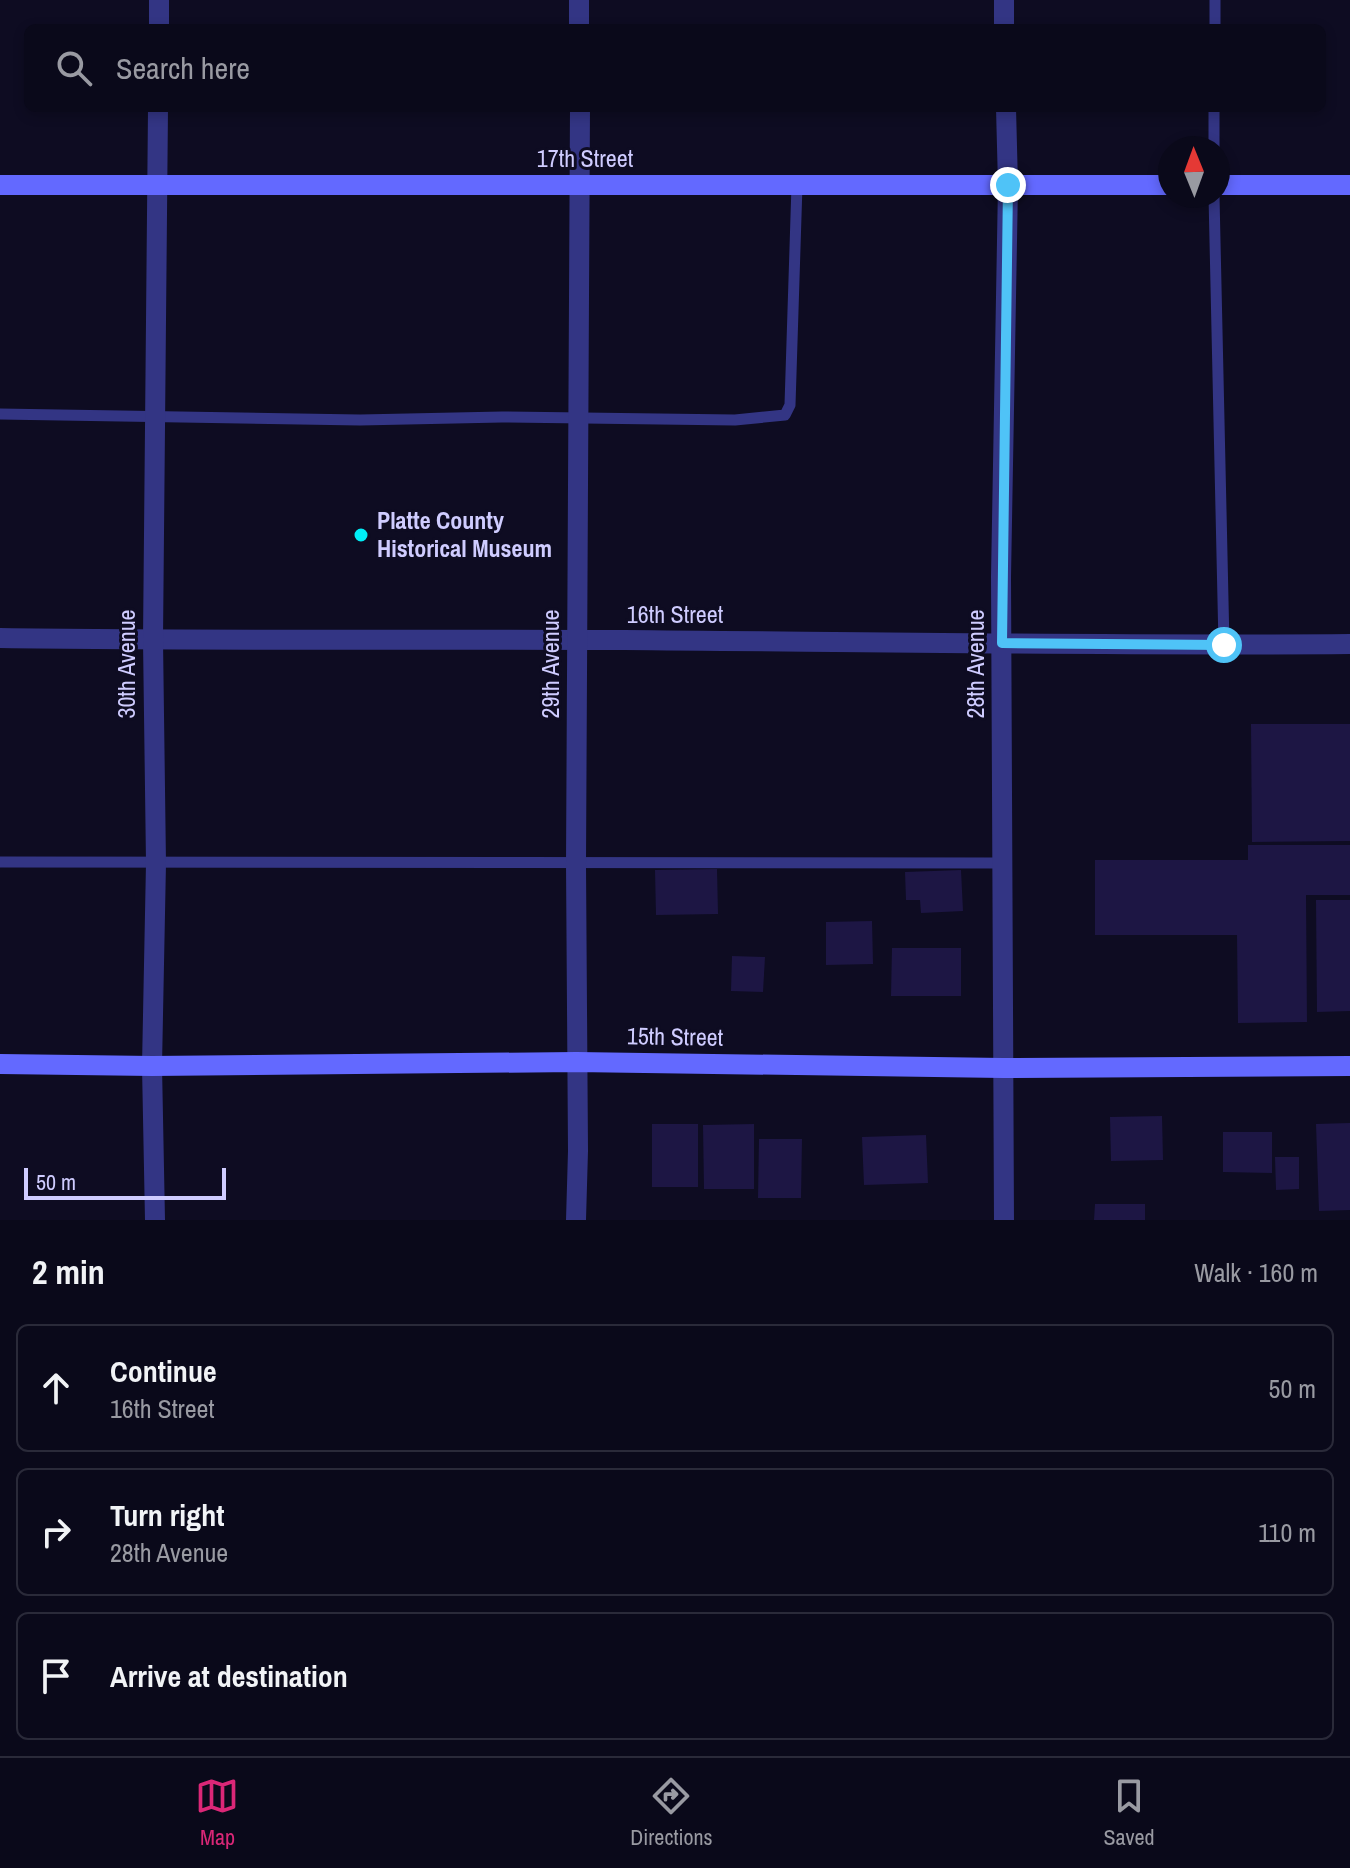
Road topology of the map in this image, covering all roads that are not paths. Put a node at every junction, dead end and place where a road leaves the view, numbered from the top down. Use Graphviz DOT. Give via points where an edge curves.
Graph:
graph roads {
  1 [pos="159,0"];
  2 [pos="579,0"];
  3 [pos="1004,0"];
  4 [pos="1215,0"];
  5 [pos="159,24"];
  6 [pos="579,24"];
  7 [pos="1004,24"];
  8 [pos="1215,24"];
  9 [pos="158,112"];
  10 [pos="580,112"];
  11 [pos="1006,112"];
  12 [pos="1214,112"];
  13 [pos="1214,136"];
  14 [pos="0,185"];
  15 [pos="157,185"];
  16 [pos="580,185"];
  17 [pos="797,185"];
  18 [pos="1008,185"];
  19 [pos="1158,185"];
  20 [pos="1230,185"];
  21 [pos="1350,185"];
  22 [pos="1214,208"];
  23 [pos="0,414"];
  24 [pos="154,416"];
  25 [pos="579,419"];
  26 [pos="0,638"];
  27 [pos="153,640"];
  28 [pos="577,640"];
  29 [pos="1002,643"];
  30 [pos="1350,644"];
  31 [pos="1224,645"];
  32 [pos="0,862"];
  33 [pos="156,863"];
  34 [pos="1004,863"];
  35 [pos="576,864"];
  36 [pos="576,1062"];
  37 [pos="0,1064"];
  38 [pos="152,1066"];
  39 [pos="1350,1066"];
  40 [pos="1003,1068"];
  41 [pos="155,1220"];
  42 [pos="576,1220"];
  43 [pos="1004,1220"];
  1 -- 5 [label="street"];
  2 -- 6 [label="street"];
  3 -- 7 [label="street"];
  4 -- 8 [label="lane"];
  9 -- 15 [label="street, 30th Avenue"];
  10 -- 16 [label="street, 29th Avenue"];
  11 -- 18 [label="street, 28th Avenue"];
  12 -- 13 [label="lane"];
  14 -- 15 [label="street, 17th Street"];
  15 -- 16 [label="street, 17th Street"];
  15 -- 24 [label="street, 30th Avenue"];
  16 -- 17 [label="street, 17th Street"];
  16 -- 25 [label="street, 29th Avenue"];
  17 -- 18 [label="street, 17th Street"];
  17 -- 25 [label="lane" via="790,405 785,415 735,420"];
  18 -- 19 [label="street, 17th Street"];
  18 -- 29 [label="street, 28th Avenue"];
  20 -- 21 [label="street"];
  22 -- 31 [label="lane"];
  23 -- 24 [label="lane"];
  24 -- 25 [label="lane"];
  24 -- 27 [label="street, 30th Avenue"];
  25 -- 28 [label="street, 29th Avenue"];
  26 -- 27 [label="street, 16th Street"];
  27 -- 28 [label="street, 16th Street"];
  27 -- 33 [label="street, 30th Avenue"];
  28 -- 29 [label="street, 16th Street"];
  28 -- 35 [label="street, 29th Avenue"];
  29 -- 31 [label="street, 16th Street"];
  29 -- 34 [label="street, 28th Avenue"];
  30 -- 31 [label="street, 16th Street"];
  32 -- 33 [label="lane"];
  33 -- 35 [label="lane"];
  33 -- 38 [label="street, 30th Avenue"];
  34 -- 35 [label="lane"];
  34 -- 40 [label="street, 28th Avenue"];
  35 -- 36 [label="street, 29th Avenue"];
  36 -- 38 [label="street, 15th Street"];
  36 -- 40 [label="street, 15th Street"];
  36 -- 42 [label="street, 29th Avenue"];
  37 -- 38 [label="street, 15th Street"];
  38 -- 41 [label="street, 30th Avenue"];
  39 -- 40 [label="street, 15th Street"];
  40 -- 43 [label="street, 28th Avenue"];
}
